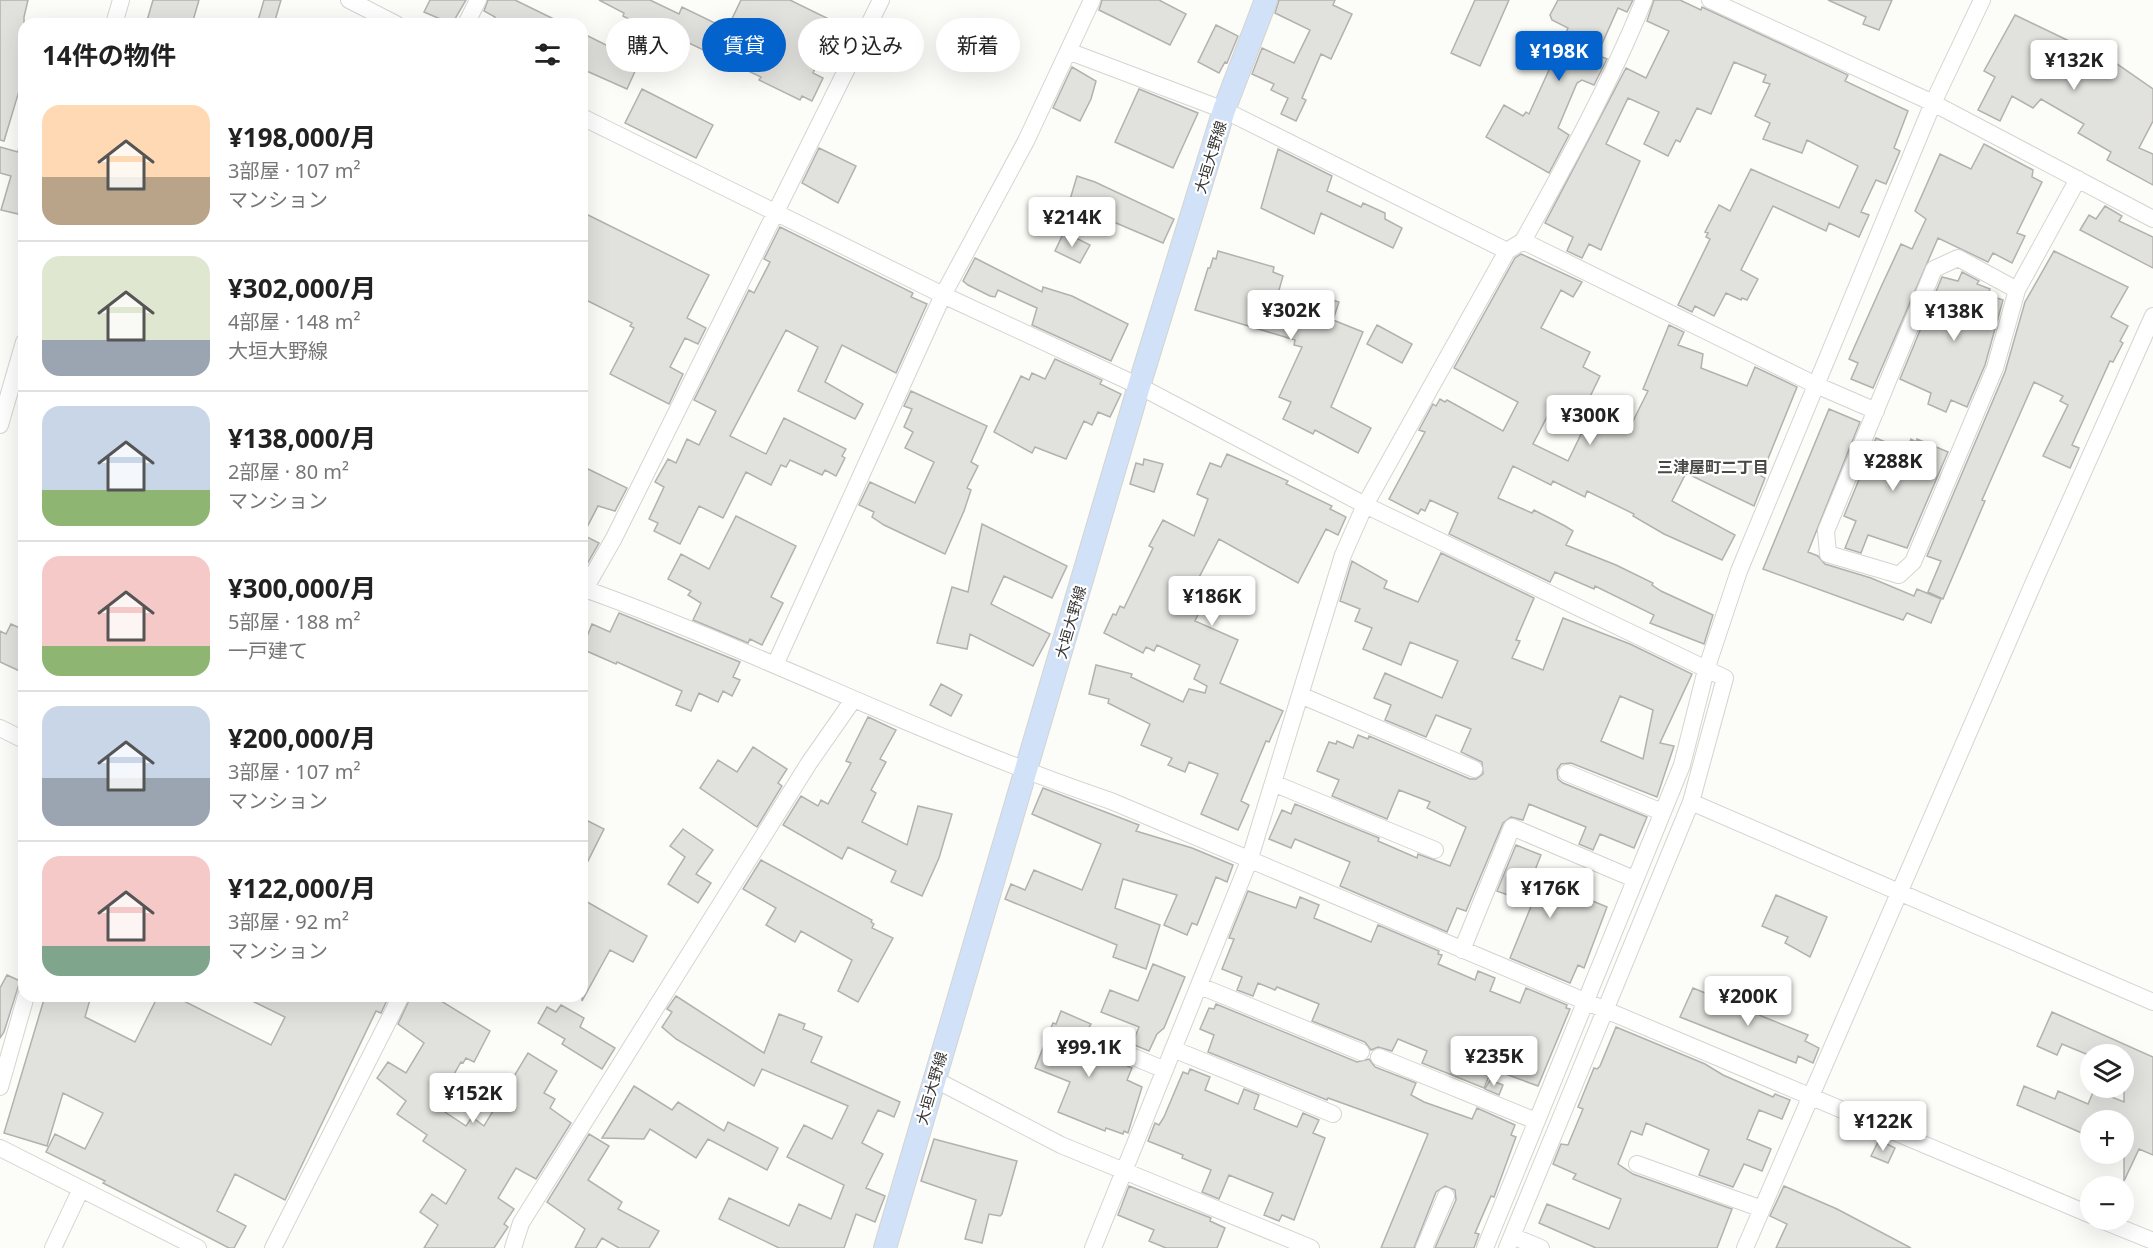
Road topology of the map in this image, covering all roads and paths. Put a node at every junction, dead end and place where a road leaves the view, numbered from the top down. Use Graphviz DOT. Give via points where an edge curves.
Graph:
graph roads {
  1 [pos="121,0"];
  2 [pos="349,0"];
  3 [pos="478,0"];
  4 [pos="881,0"];
  5 [pos="1092,0"];
  6 [pos="1266,0"];
  7 [pos="1644,0"];
  8 [pos="1710,0"];
  9 [pos="1982,0"];
  10 [pos="116,18"];
  11 [pos="384,18"];
  12 [pos="469,18"];
  13 [pos="1068,51"];
  14 [pos="1933,103"];
  15 [pos="1224,110"];
  16 [pos="588,120"];
  17 [pos="2078,179"];
  18 [pos="774,212"];
  19 [pos="2153,219"];
  20 [pos="1523,241"];
  21 [pos="1507,251"];
  22 [pos="2017,290"];
  23 [pos="943,295"];
  24 [pos="2153,316"];
  25 [pos="18,363"];
  26 [pos="12,384"];
  27 [pos="1816,385"];
  28 [pos="1139,386"];
  29 [pos="1876,411"];
  30 [pos="0,425"];
  31 [pos="1365,506"];
  32 [pos="588,582"];
  33 [pos="588,593"];
  34 [pos="775,665"];
  35 [pos="1706,670"];
  36 [pos="1300,695"];
  37 [pos="853,700"];
  38 [pos="0,728"];
  39 [pos="18,737"];
  40 [pos="1474,769"];
  41 [pos="1024,772"];
  42 [pos="1567,773"];
  43 [pos="1274,783"];
  44 [pos="1691,802"];
  45 [pos="1662,812"];
  46 [pos="1435,849"];
  47 [pos="1250,861"];
  48 [pos="1634,879"];
  49 [pos="1900,893"];
  50 [pos="1462,950"];
  51 [pos="1200,986"];
  52 [pos="1584,1001"];
  53 [pos="24,1002"];
  54 [pos="398,1002"];
  55 [pos="2153,1002"];
  56 [pos="1604,1010"];
  57 [pos="1093,1040"];
  58 [pos="1173,1049"];
  59 [pos="1361,1052"];
  60 [pos="1379,1057"];
  61 [pos="1165,1070"];
  62 [pos="934,1080"];
  63 [pos="0,1087"];
  64 [pos="1810,1096"];
  65 [pos="1333,1114"];
  66 [pos="1536,1121"];
  67 [pos="0,1148"];
  68 [pos="1637,1164"];
  69 [pos="1124,1172"];
  70 [pos="81,1189"];
  71 [pos="1446,1196"];
  72 [pos="1762,1209"];
  73 [pos="2080,1210"];
  74 [pos="2122,1230"];
  75 [pos="1510,1242"];
  76 [pos="2153,1245"];
  77 [pos="516,1247"];
  78 [pos="52,1248"];
  79 [pos="198,1248"];
  80 [pos="273,1248"];
  81 [pos="885,1248"];
  82 [pos="1093,1248"];
  83 [pos="1311,1248"];
  84 [pos="1424,1248"];
  85 [pos="1485,1248"];
  86 [pos="1541,1248"];
  87 [pos="1745,1248"];
  1 -- 10 [label="street"];
  2 -- 11 [label="street"];
  3 -- 12 [label="street"];
  4 -- 18 [label="street"];
  5 -- 13 [label="street"];
  6 -- 15 [label="main road, 大垣大野線"];
  7 -- 20 [label="street" via="1582,135"];
  8 -- 14 [label="street"];
  9 -- 14 [label="street"];
  13 -- 15 [label="street"];
  13 -- 23 [label="street" via="1026,141"];
  14 -- 17 [label="street"];
  14 -- 27 [label="street"];
  15 -- 21 [label="street"];
  15 -- 28 [label="main road, 大垣大野線"];
  16 -- 18 [label="street"];
  17 -- 19 [label="street"];
  17 -- 22 [label="street"];
  18 -- 23 [label="street"];
  18 -- 32 [label="street" via="614,538"];
  20 -- 21 [label="street"];
  20 -- 27 [label="street"];
  21 -- 31 [label="street"];
  22 -- 29 [label="street" via="1958,258 1934,269"];
  22 -- 29 [label="street" via="1995,368 1913,562 1899,575 1828,554 1826,531"];
  23 -- 28 [label="street"];
  23 -- 34 [label="street"];
  24 -- 49 [label="street"];
  25 -- 26 [label="street"];
  26 -- 30 [label="street"];
  27 -- 29 [label="street"];
  27 -- 35 [label="street" via="1739,571"];
  28 -- 31 [label="street"];
  28 -- 41 [label="main road, 大垣大野線"];
  31 -- 35 [label="street"];
  31 -- 36 [label="street" via="1343,555"];
  33 -- 34 [label="street"];
  34 -- 37 [label="street"];
  35 -- 44 [label="street" via="1725,678"];
  35 -- 45 [label="street" via="1682,765"];
  36 -- 40 [label="street"];
  36 -- 43 [label="street"];
  37 -- 41 [label="street"];
  37 -- 77 [label="street" via="637,1033 521,1223"];
  38 -- 39 [label="street"];
  41 -- 47 [label="street" via="1111,801"];
  41 -- 62 [label="main road, 大垣大野線"];
  42 -- 45 [label="street"];
  43 -- 46 [label="street"];
  43 -- 47 [label="street"];
  44 -- 49 [label="street"];
  44 -- 56 [label="street"];
  45 -- 48 [label="street"];
  47 -- 50 [label="street"];
  47 -- 51 [label="street"];
  48 -- 50 [label="street" via="1512,827"];
  48 -- 52 [label="street"];
  49 -- 55 [label="street"];
  49 -- 64 [label="street"];
  50 -- 52 [label="street"];
  51 -- 58 [label="street"];
  51 -- 59 [label="street"];
  52 -- 56 [label="street"];
  52 -- 66 [label="street"];
  53 -- 63 [label="street"];
  54 -- 80 [label="street"];
  56 -- 64 [label="street"];
  56 -- 75 [label="street"];
  57 -- 61 [label="street"];
  58 -- 61 [label="street"];
  58 -- 65 [label="street"];
  60 -- 66 [label="street"];
  61 -- 69 [label="street"];
  62 -- 69 [label="street" via="1061,1145"];
  62 -- 81 [label="main road, 大垣大野線"];
  64 -- 72 [label="street"];
  64 -- 73 [label="street"];
  66 -- 85 [label="street"];
  67 -- 70 [label="street"];
  68 -- 72 [label="street"];
  69 -- 82 [label="street"];
  69 -- 83 [label="street"];
  70 -- 78 [label="street"];
  70 -- 79 [label="street"];
  71 -- 84 [label="street"];
  72 -- 87 [label="street"];
  74 -- 76 [label="street"];
  75 -- 86 [label="street"];
}
